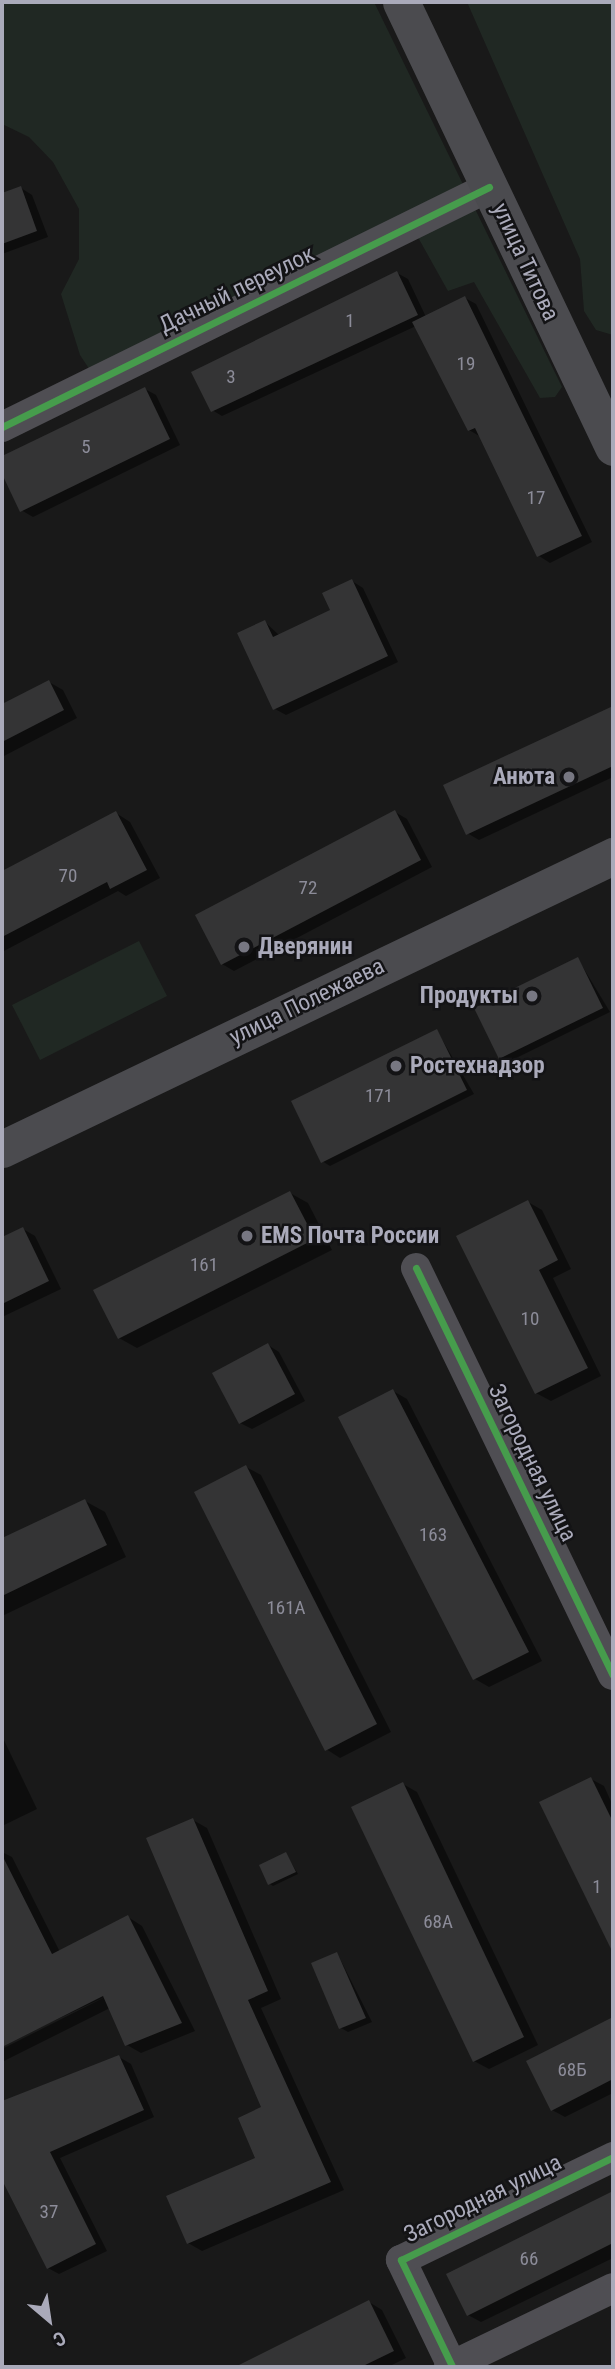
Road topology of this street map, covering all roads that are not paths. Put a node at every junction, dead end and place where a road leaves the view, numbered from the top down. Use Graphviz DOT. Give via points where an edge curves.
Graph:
graph roads {
  1 [pos="401,2"];
  2 [pos="489,187"];
  3 [pos="2,427"];
  4 [pos="613,447"];
  5 [pos="613,856"];
  6 [pos="2,1149"];
  7 [pos="416,1268"];
  8 [pos="613,1675"];
  9 [pos="613,2157"];
  10 [pos="613,2288"];
  11 [pos="450,2367"];
  1 -- 2 [label="main road, улица Титова"];
  2 -- 3 [label="street, Дачный переулок"];
  2 -- 4 [label="main road, улица Титова"];
  5 -- 6 [label="main road, улица Полежаева"];
  7 -- 8 [label="street, Загородная улица"];
  9 -- 11 [label="street, Загородная улица" via="401,2260"];
  10 -- 11 [label="street"];
}
